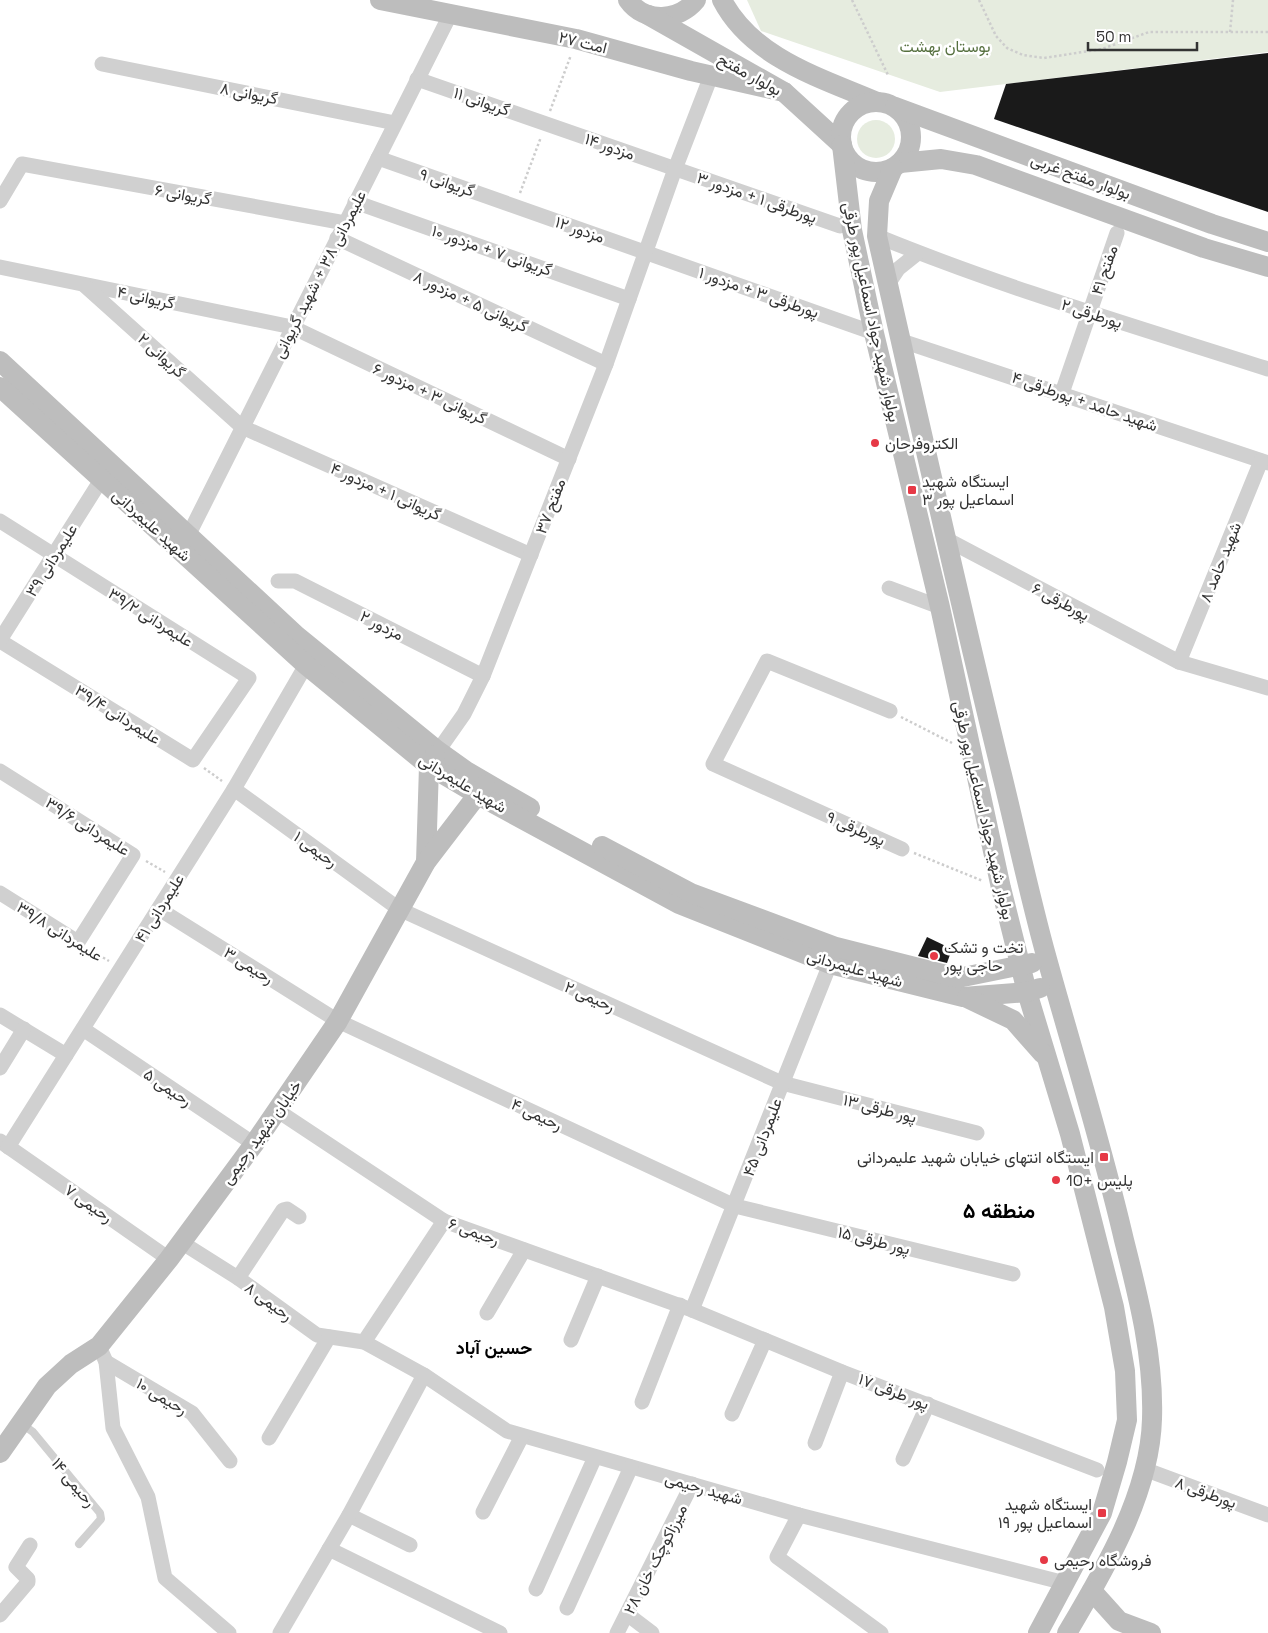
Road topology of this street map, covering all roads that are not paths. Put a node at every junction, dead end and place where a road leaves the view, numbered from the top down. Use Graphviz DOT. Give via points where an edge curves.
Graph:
graph roads {
  1 [pos="380,0"];
  2 [pos="628,0"];
  3 [pos="696,0"];
  4 [pos="722,0"];
  5 [pos="451,13"];
  6 [pos="648,15"];
  7 [pos="102,64"];
  8 [pos="711,76"];
  9 [pos="417,79"];
  10 [pos="784,92"];
  11 [pos="886,104"];
  12 [pos="395,123"];
  13 [pos="546,124"];
  14 [pos="842,145"];
  15 [pos="378,158"];
  16 [pos="897,166"];
  17 [pos="675,169"];
  18 [pos="0,201"];
  19 [pos="355,202"];
  20 [pos="516,206"];
  21 [pos="345,223"];
  22 [pos="840,226"];
  23 [pos="1118,233"];
  24 [pos="877,236"];
  25 [pos="337,238"];
  26 [pos="1268,242"];
  27 [pos="645,252"];
  28 [pos="918,253"];
  29 [pos="0,267"];
  30 [pos="1268,267"];
  31 [pos="82,284"];
  32 [pos="888,284"];
  33 [pos="629,299"];
  34 [pos="1090,312"];
  35 [pos="292,327"];
  36 [pos="874,333"];
  37 [pos="902,341"];
  38 [pos="0,360"];
  39 [pos="606,364"];
  40 [pos="1268,369"];
  41 [pos="0,387"];
  42 [pos="1062,393"];
  43 [pos="242,427"];
  44 [pos="569,458"];
  45 [pos="1264,462"];
  46 [pos="107,473"];
  47 [pos="0,521"];
  48 [pos="944,538"];
  49 [pos="183,542"];
  50 [pos="54,555"];
  51 [pos="531,556"];
  52 [pos="278,581"];
  53 [pos="889,588"];
  54 [pos="940,607"];
  55 [pos="0,641"];
  56 [pos="312,659"];
  57 [pos="1179,662"];
  58 [pos="484,676"];
  59 [pos="1268,688"];
  60 [pos="890,711"];
  61 [pos="433,758"];
  62 [pos="193,760"];
  63 [pos="0,771"];
  64 [pos="234,789"];
  65 [pos="482,789"];
  66 [pos="902,848"];
  67 [pos="426,862"];
  68 [pos="0,893"];
  69 [pos="159,909"];
  70 [pos="399,909"];
  71 [pos="78,942"];
  72 [pos="833,956"];
  73 [pos="1047,959"];
  74 [pos="1020,967"];
  75 [pos="1054,983"];
  76 [pos="1027,992"];
  77 [pos="963,997"];
  78 [pos="0,1015"];
  79 [pos="338,1021"];
  80 [pos="24,1029"];
  81 [pos="83,1029"];
  82 [pos="66,1055"];
  83 [pos="1048,1059"];
  84 [pos="0,1068"];
  85 [pos="782,1083"];
  86 [pos="278,1111"];
  87 [pos="977,1133"];
  88 [pos="4,1144"];
  89 [pos="254,1144"];
  90 [pos="735,1206"];
  91 [pos="299,1217"];
  92 [pos="444,1221"];
  93 [pos="181,1242"];
  94 [pos="524,1250"];
  95 [pos="169,1259"];
  96 [pos="1013,1274"];
  97 [pos="598,1276"];
  98 [pos="238,1278"];
  99 [pos="686,1307"];
  100 [pos="487,1313"];
  101 [pos="329,1337"];
  102 [pos="571,1340"];
  103 [pos="765,1340"];
  104 [pos="364,1342"];
  105 [pos="103,1354"];
  106 [pos="842,1372"];
  107 [pos="424,1375"];
  108 [pos="642,1402"];
  109 [pos="928,1404"];
  110 [pos="732,1414"];
  111 [pos="20,1423"];
  112 [pos="522,1436"];
  113 [pos="269,1438"];
  114 [pos="815,1443"];
  115 [pos="0,1453"];
  116 [pos="595,1456"];
  117 [pos="904,1459"];
  118 [pos="230,1461"];
  119 [pos="631,1467"];
  120 [pos="1144,1469"];
  121 [pos="1097,1470"];
  122 [pos="692,1484"];
  123 [pos="482,1512"];
  124 [pos="349,1515"];
  125 [pos="799,1515"];
  126 [pos="1268,1515"];
  127 [pos="79,1544"];
  128 [pos="30,1545"];
  129 [pos="410,1545"];
  130 [pos="329,1549"];
  131 [pos="1065,1583"];
  132 [pos="536,1589"];
  133 [pos="1092,1591"];
  134 [pos="567,1608"];
  135 [pos="627,1614"];
  136 [pos="0,1615"];
  137 [pos="225,1632"];
  138 [pos="280,1633"];
  139 [pos="500,1633"];
  140 [pos="617,1633"];
  141 [pos="652,1633"];
  142 [pos="881,1633"];
  143 [pos="1038,1633"];
  144 [pos="1067,1633"];
  145 [pos="1151,1633"];
  1 -- 5 [label="main road, امت ۲۷"];
  2 -- 6 [label="main road, بولوار مفتح"];
  3 -- 6 [label="main road" via="682,13"];
  4 -- 11 [label="main road, بولوار مفتح" via="748,36 775,55 814,75"];
  5 -- 8 [label="main road, امت ۲۷" via="576,39"];
  5 -- 9 [label="street, علیمردانی ۳۸ + شهید گریوانی"];
  6 -- 10 [label="main road, بولوار مفتح"];
  7 -- 12 [label="street, گریوانی ۸"];
  8 -- 10 [label="main road, امت ۲۷"];
  8 -- 17 [label="street, مفتح ۳۷"];
  9 -- 12 [label="street, علیمردانی ۳۸ + شهید گریوانی"];
  9 -- 13 [label="street, گریوانی ۱۱"];
  10 -- 14 [label="main road, بولوار مفتح"];
  11 -- 14 [label="main road" via="868,102 852,111 842,127"];
  11 -- 16 [label="main road" via="902,113 911,129 910,147"];
  11 -- 26 [label="main road, بولوار مفتح غربی"];
  12 -- 15 [label="street, علیمردانی ۳۸ + شهید گریوانی"];
  13 -- 17 [label="street, مزدور ۱۴"];
  14 -- 16 [label="main road" via="857,167 875,172"];
  14 -- 36 [label="main road, بولوار شهید جواد اسماعیل پور طرقی" via="852,230"];
  15 -- 19 [label="street, علیمردانی ۳۸ + شهید گریوانی"];
  15 -- 20 [label="street, گریوانی ۹"];
  16 -- 24 [label="main road, بولوار شهید جواد اسماعیل پور طرقی" via="879,201"];
  16 -- 30 [label="main road, بولوار مفتح غربی" via="941,158 976,164 1204,248"];
  17 -- 22 [label="street, پورطرقی ۱ + مزدور ۳"];
  17 -- 27 [label="street, مفتح ۳۷"];
  18 -- 21 [label="street, گریوانی ۶" via="22,164"];
  19 -- 21 [label="street, علیمردانی ۳۸ + شهید گریوانی"];
  19 -- 33 [label="street, گریوانی ۷ + مزدور ۱۰"];
  20 -- 27 [label="street, مزدور ۱۲"];
  21 -- 25 [label="street, علیمردانی ۳۸ + شهید گریوانی"];
  23 -- 34 [label="street, مفتح ۴۱"];
  24 -- 28 [label="street, پورطرقی ۲"];
  24 -- 32 [label="main road, بولوار شهید جواد اسماعیل پور طرقی"];
  25 -- 35 [label="street, علیمردانی ۳۸ + شهید گریوانی"];
  25 -- 39 [label="street, گریوانی ۵ + مزدور ۸"];
  27 -- 33 [label="street, مفتح ۳۷"];
  27 -- 36 [label="street, پورطرقی ۳ + مزدور ۱"];
  28 -- 32 [label="street" via="898,269"];
  28 -- 34 [label="street, پورطرقی ۲"];
  29 -- 31 [label="street, گریوانی ۴"];
  31 -- 35 [label="street, گریوانی ۴"];
  31 -- 43 [label="street, گریوانی ۲"];
  32 -- 37 [label="main road, بولوار شهید جواد اسماعیل پور طرقی"];
  33 -- 39 [label="street, مفتح ۳۷"];
  34 -- 40 [label="street, پورطرقی ۲"];
  34 -- 42 [label="street, مفتح ۴۱"];
  35 -- 43 [label="street, علیمردانی ۳۸ + شهید گریوانی"];
  35 -- 44 [label="street, گریوانی ۳ + مزدور ۶"];
  36 -- 54 [label="main road, بولوار شهید جواد اسماعیل پور طرقی"];
  37 -- 42 [label="street, شهید حامد + پورطرقی ۴"];
  37 -- 48 [label="main road, بولوار شهید جواد اسماعیل پور طرقی"];
  38 -- 46 [label="main road, شهید علیمردانی"];
  39 -- 44 [label="street, مفتح ۳۷"];
  41 -- 46 [label="main road, شهید علیمردانی"];
  42 -- 45 [label="street, شهید حامد + پورطرقی ۴"];
  43 -- 49 [label="street, علیمردانی ۳۸ + شهید گریوانی"];
  43 -- 51 [label="street, گریوانی ۱ + مزدور ۴"];
  44 -- 51 [label="street, مفتح ۳۷"];
  45 -- 57 [label="street, شهید حامد ۸"];
  46 -- 49 [label="main road, شهید علیمردانی"];
  46 -- 50 [label="street, علیمردانی ۳۹"];
  47 -- 50 [label="street, علیمردانی ۳۹/۲"];
  48 -- 57 [label="street, پورطرقی ۶"];
  48 -- 73 [label="main road, بولوار شهید جواد اسماعیل پور طرقی"];
  49 -- 56 [label="main road, شهید علیمردانی"];
  50 -- 55 [label="street, علیمردانی ۳۹"];
  50 -- 62 [label="street, علیمردانی ۳۹/۲" via="249,678"];
  51 -- 58 [label="street, مفتح ۳۷"];
  52 -- 58 [label="street, مزدور ۲" via="295,581"];
  53 -- 54 [label="street"];
  54 -- 74 [label="main road, بولوار شهید جواد اسماعیل پور طرقی"];
  55 -- 62 [label="street, علیمردانی ۳۹/۴"];
  56 -- 61 [label="main road, شهید علیمردانی"];
  56 -- 64 [label="street, علیمردانی ۴۱"];
  57 -- 59 [label="street, پورطرقی ۶"];
  58 -- 61 [label="street, مفتح ۳۷" via="464,714"];
  60 -- 66 [label="street, پورطرقی ۹" via="767,661 713,764"];
  61 -- 65 [label="main road, شهید علیمردانی"];
  61 -- 67 [label="main road"];
  63 -- 71 [label="street, علیمردانی ۳۹/۶" via="133,854"];
  64 -- 69 [label="street, علیمردانی ۴۱"];
  64 -- 70 [label="street, رحیمی ۱"];
  65 -- 67 [label="main road, خیابان شهید رحیمی"];
  65 -- 72 [label="main road, شهید علیمردانی" via="691,893"];
  67 -- 70 [label="main road, خیابان شهید رحیمی"];
  68 -- 71 [label="street, علیمردانی ۳۹/۸"];
  69 -- 79 [label="street, رحیمی ۳"];
  69 -- 81 [label="street, علیمردانی ۴۱"];
  70 -- 79 [label="main road, خیابان شهید رحیمی"];
  70 -- 85 [label="street, رحیمی ۲"];
  72 -- 74 [label="main road, شهید علیمردانی" via="958,978"];
  72 -- 77 [label="main road, شهید علیمردانی"];
  72 -- 85 [label="street, علیمردانی ۴۵"];
  73 -- 74 [label="main road, شهید علیمردانی"];
  73 -- 75 [label="main road, بولوار شهید جواد اسماعیل پور طرقی"];
  74 -- 76 [label="main road, بولوار شهید جواد اسماعیل پور طرقی"];
  75 -- 76 [label="main road, شهید علیمردانی"];
  75 -- 120 [label="main road, بولوار شهید جواد اسماعیل پور طرقی" via="1104,1156 1152,1370 1152,1424"];
  76 -- 77 [label="main road, شهید علیمردانی"];
  76 -- 83 [label="main road, بولوار شهید جواد اسماعیل پور طرقی"];
  77 -- 83 [label="main road" via="1013,1020"];
  78 -- 80 [label="street"];
  79 -- 86 [label="main road, خیابان شهید رحیمی"];
  79 -- 90 [label="street, رحیمی ۴"];
  80 -- 82 [label="street"];
  80 -- 84 [label="street"];
  81 -- 82 [label="street, علیمردانی ۴۱"];
  81 -- 89 [label="street, رحیمی ۵"];
  82 -- 88 [label="street, علیمردانی ۴۱"];
  83 -- 131 [label="main road, بولوار شهید جواد اسماعیل پور طرقی" via="1114,1307 1126,1371 1127,1420 1117,1462 1102,1514"];
  85 -- 87 [label="street, پور طرقی ۱۳"];
  85 -- 90 [label="street, علیمردانی ۴۵"];
  86 -- 89 [label="main road, خیابان شهید رحیمی"];
  86 -- 92 [label="street, رحیمی ۶"];
  88 -- 95 [label="street, رحیمی ۷"];
  89 -- 93 [label="main road, خیابان شهید رحیمی"];
  90 -- 96 [label="street, پور طرقی ۱۵"];
  90 -- 99 [label="street, علیمردانی ۴۵"];
  91 -- 98 [label="street" via="287,1209 283,1210"];
  92 -- 94 [label="street, رحیمی ۶"];
  92 -- 104 [label="street"];
  93 -- 95 [label="main road, خیابان شهید رحیمی"];
  93 -- 98 [label="street, رحیمی ۸"];
  94 -- 97 [label="street, رحیمی ۶"];
  94 -- 100 [label="street"];
  95 -- 105 [label="main road, خیابان شهید رحیمی"];
  97 -- 99 [label="street, رحیمی ۶"];
  97 -- 102 [label="street"];
  98 -- 101 [label="street, رحیمی ۸" via="317,1335"];
  99 -- 103 [label="street, پور طرقی ۱۷"];
  99 -- 108 [label="street, علیمردانی ۴۵"];
  101 -- 104 [label="street, رحیمی ۸"];
  101 -- 113 [label="street"];
  103 -- 106 [label="street, پور طرقی ۱۷"];
  103 -- 110 [label="street"];
  104 -- 107 [label="street, شهید رحیمی"];
  105 -- 111 [label="main road, خیابان شهید رحیمی" via="71,1364 48,1386"];
  105 -- 118 [label="street, رحیمی ۱۰" via="192,1413"];
  105 -- 137 [label="street" via="114,1428 148,1497 165,1578"];
  106 -- 109 [label="street, پور طرقی ۱۷"];
  106 -- 114 [label="street"];
  107 -- 112 [label="street, شهید رحیمی" via="507,1432"];
  107 -- 124 [label="street"];
  109 -- 117 [label="street"];
  109 -- 121 [label="street, پور طرقی ۱۷"];
  111 -- 115 [label="main road, خیابان شهید رحیمی"];
  111 -- 127 [label="lane, رحیمی ۱۴" via="33,1432 100,1513 101,1519"];
  112 -- 116 [label="street, شهید رحیمی"];
  112 -- 123 [label="street"];
  116 -- 119 [label="street, شهید رحیمی"];
  116 -- 132 [label="street"];
  119 -- 122 [label="street, شهید رحیمی"];
  119 -- 134 [label="street"];
  120 -- 126 [label="street, پورطرقی ۸"];
  120 -- 133 [label="main road, بولوار شهید جواد اسماعیل پور طرقی" via="1127,1524"];
  122 -- 125 [label="street, شهید رحیمی"];
  122 -- 135 [label="street, میرزاکوچک خان ۲۸"];
  124 -- 129 [label="street"];
  124 -- 130 [label="street"];
  125 -- 131 [label="street, شهید رحیمی"];
  125 -- 142 [label="street" via="777,1557"];
  128 -- 136 [label="street" via="16,1568 28,1582"];
  130 -- 138 [label="street"];
  130 -- 139 [label="street"];
  131 -- 143 [label="main road, بولوار شهید جواد اسماعیل پور طرقی"];
  133 -- 144 [label="main road, بولوار شهید جواد اسماعیل پور طرقی"];
  133 -- 145 [label="main road" via="1119,1620"];
  135 -- 140 [label="street, میرزاکوچک خان ۲۸"];
  135 -- 141 [label="street"];
}
